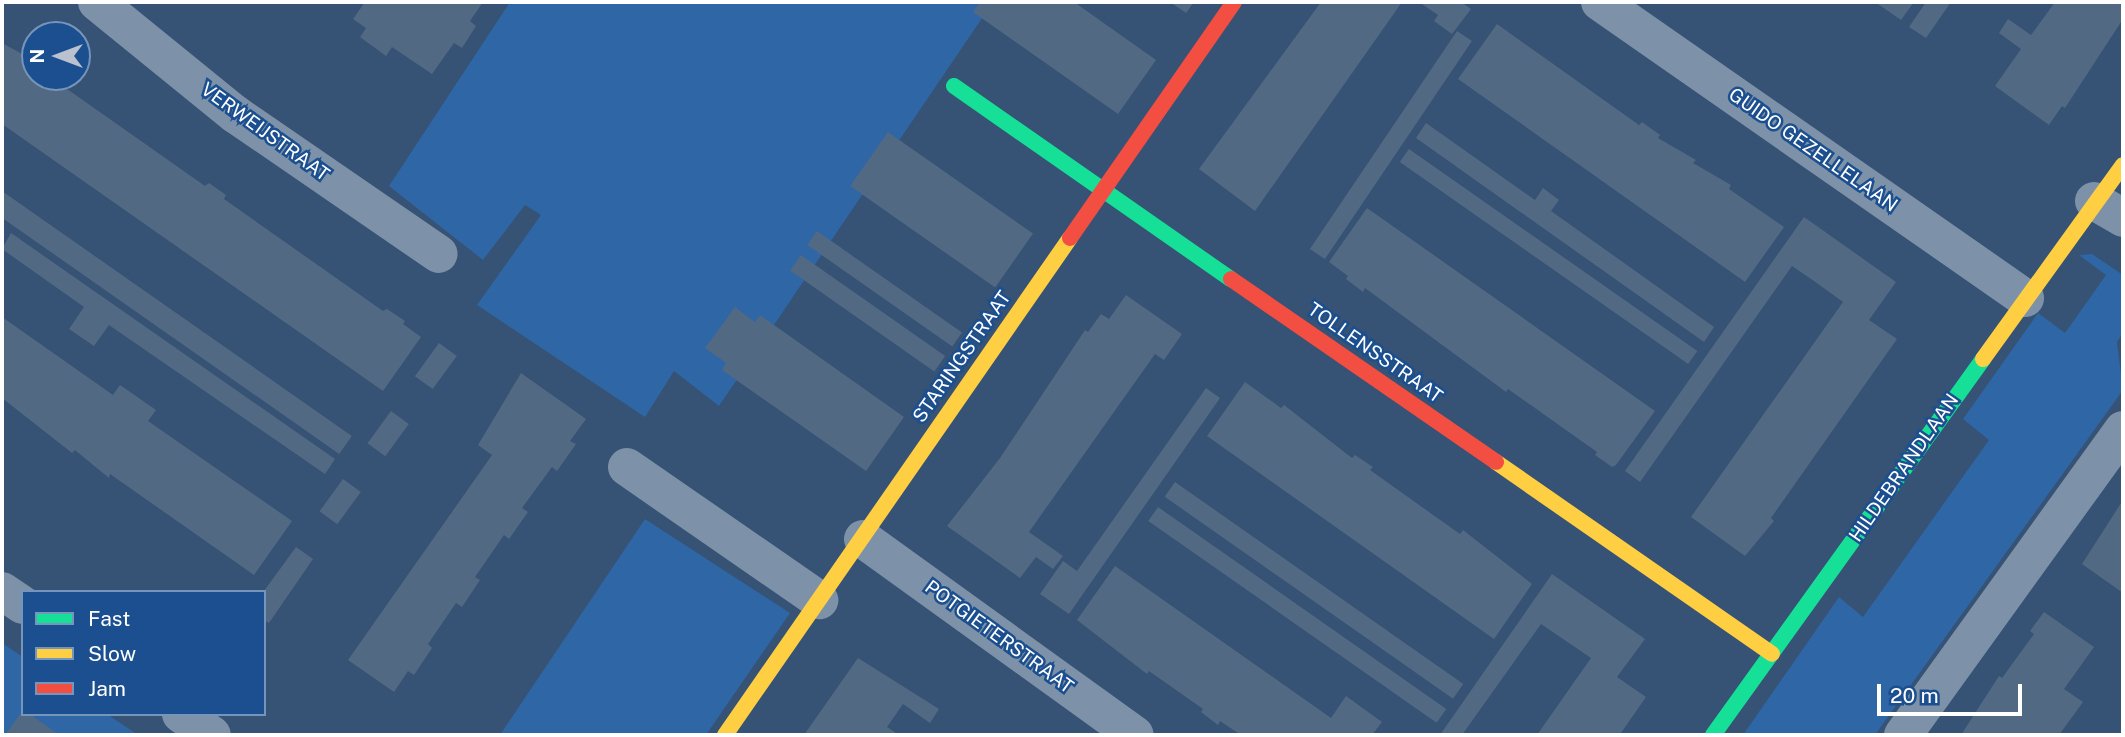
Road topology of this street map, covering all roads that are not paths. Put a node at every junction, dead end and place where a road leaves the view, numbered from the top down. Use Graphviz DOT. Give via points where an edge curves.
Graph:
graph roads {
  1 [pos="98,2"];
  2 [pos="1234,2"];
  3 [pos="1600,2"];
  4 [pos="954,86"];
  5 [pos="2123,165"];
  6 [pos="1103,189"];
  7 [pos="2109,210"];
  8 [pos="439,254"];
  9 [pos="2025,298"];
  10 [pos="2123,430"];
  11 [pos="627,467"];
  12 [pos="863,538"];
  13 [pos="2,591"];
  14 [pos="819,600"];
  15 [pos="21,604"];
  16 [pos="1772,654"];
  17 [pos="184,716"];
  18 [pos="212,735"];
  19 [pos="725,735"];
  20 [pos="1135,735"];
  21 [pos="1713,735"];
  22 [pos="1903,735"];
  1 -- 8 [label="street, VERWEIJSTRAAT" via="235,114"];
  2 -- 6 [label="street, STARINGSTRAAT"];
  3 -- 9 [label="street, GUIDO GEZELLELAAN"];
  4 -- 6 [label="street, TOLLENSSTRAAT"];
  5 -- 7 [label="street, HILDEBRANDLAAN"];
  6 -- 12 [label="street, STARINGSTRAAT"];
  6 -- 16 [label="street, TOLLENSSTRAAT"];
  7 -- 9 [label="street, HILDEBRANDLAAN"];
  9 -- 16 [label="street, HILDEBRANDLAAN"];
  10 -- 22 [label="street"];
  11 -- 14 [label="street"];
  12 -- 14 [label="street, STARINGSTRAAT"];
  12 -- 20 [label="street, POTGIETERSTRAAT"];
  13 -- 15 [label="street"];
  14 -- 19 [label="street, STARINGSTRAAT"];
  16 -- 21 [label="street, HILDEBRANDLAAN"];
  17 -- 18 [label="street"];
}
